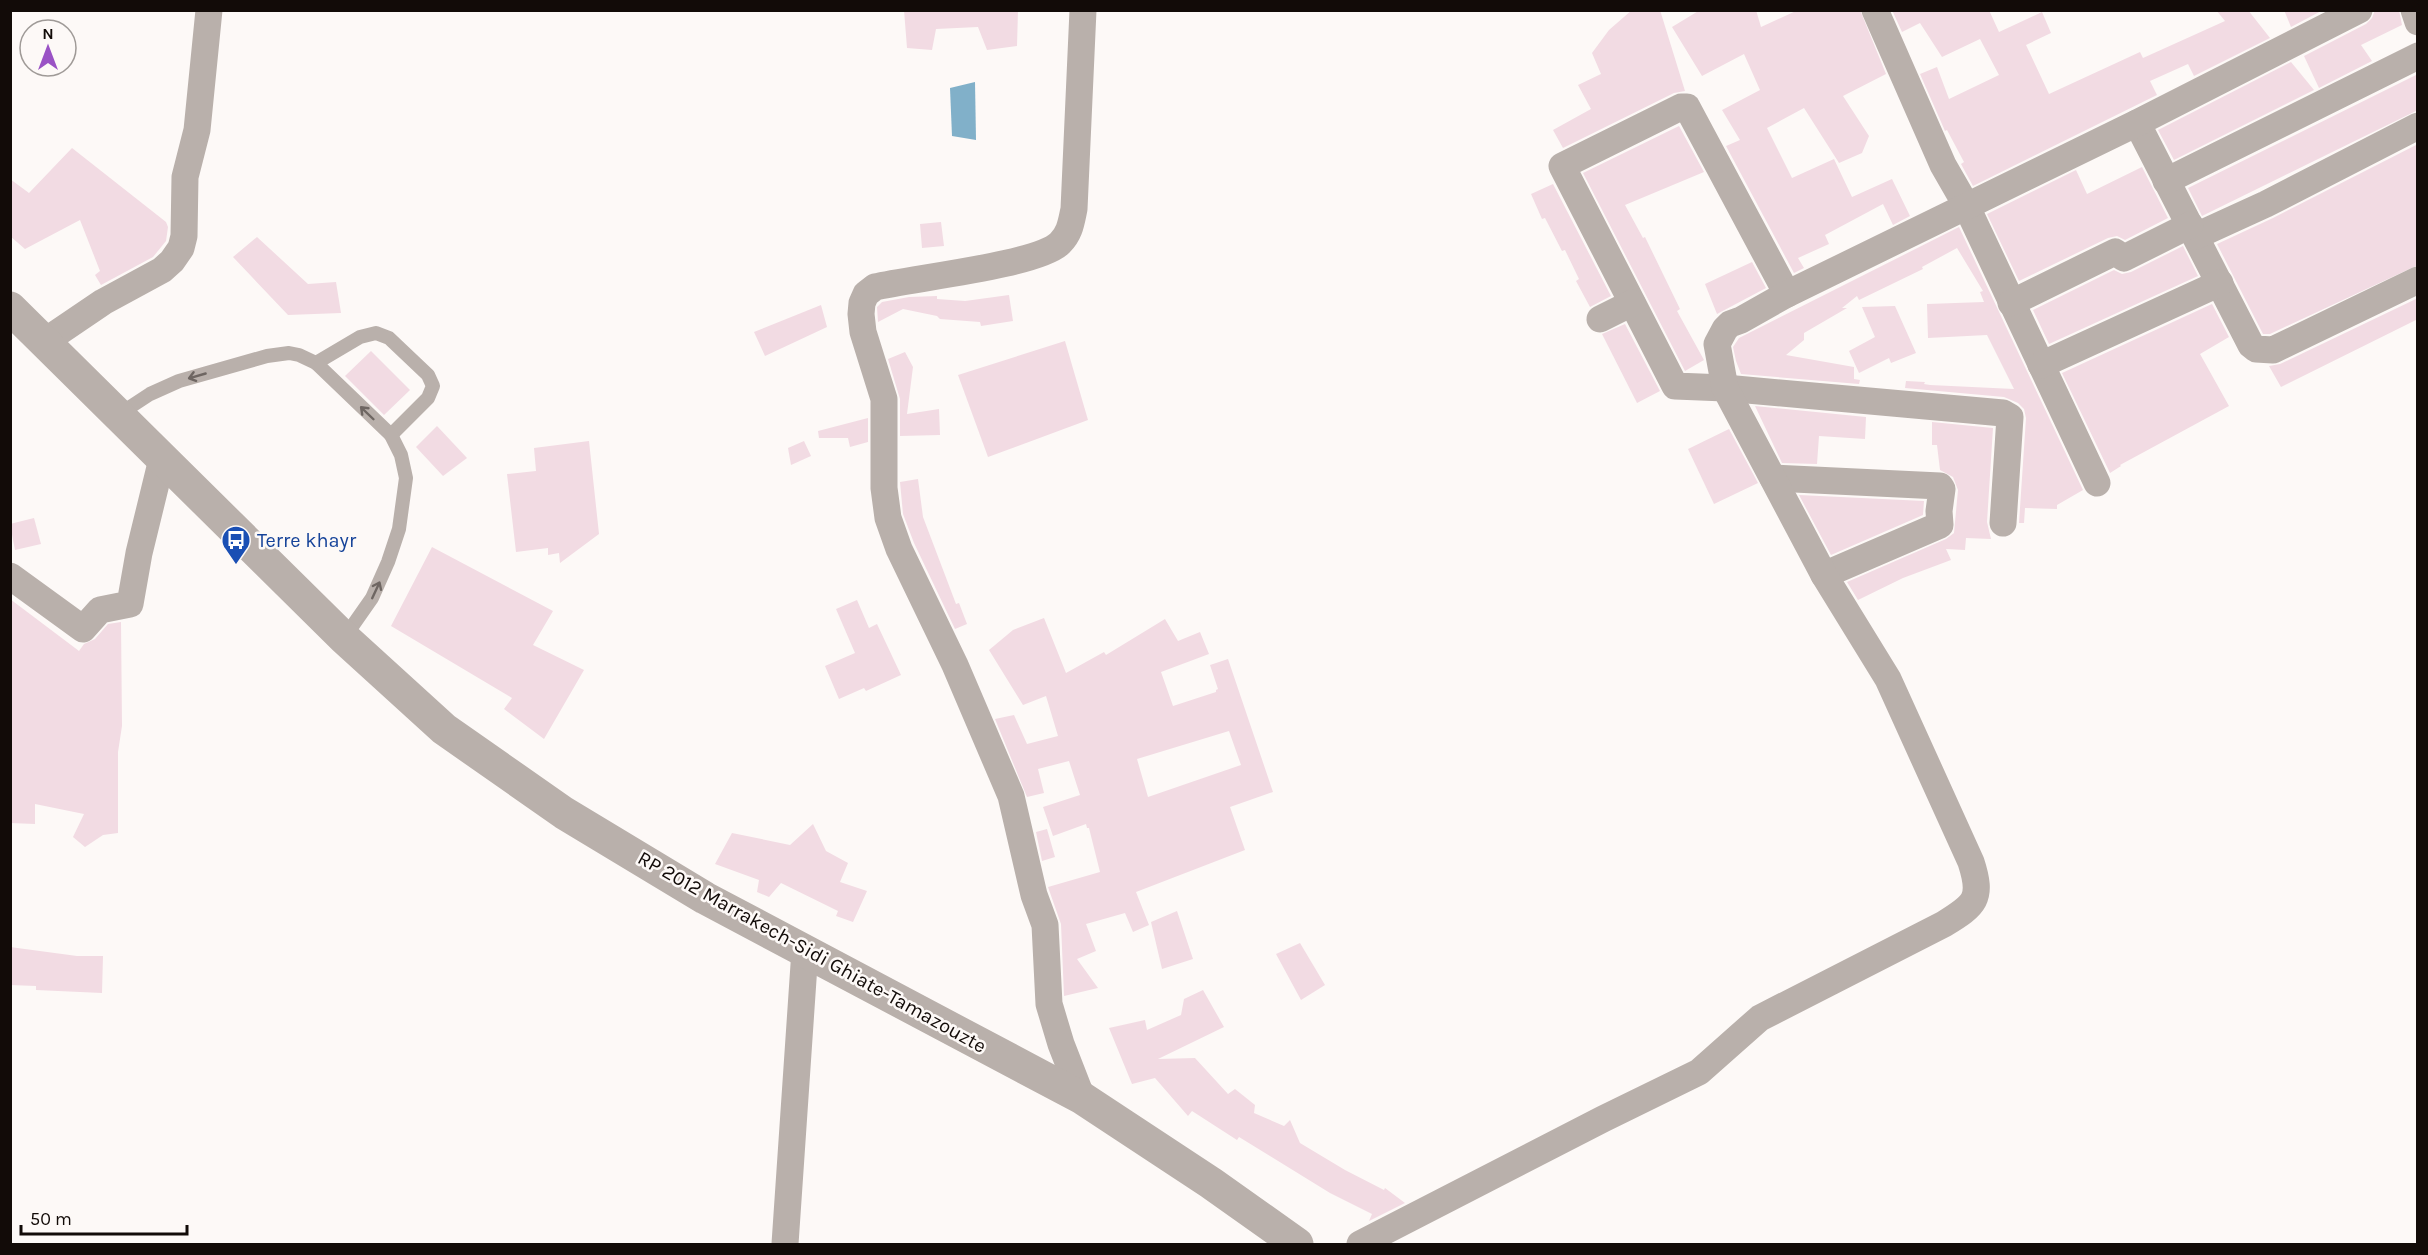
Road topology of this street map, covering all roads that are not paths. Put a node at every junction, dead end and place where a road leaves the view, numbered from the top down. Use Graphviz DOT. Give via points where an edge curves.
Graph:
graph roads {
  1 [pos="209,10"];
  2 [pos="1083,10"];
  3 [pos="1875,10"];
  4 [pos="2359,10"];
  5 [pos="2414,10"];
  6 [pos="2418,21"];
  7 [pos="2418,56"];
  8 [pos="2137,123"];
  9 [pos="2418,126"];
  10 [pos="2166,181"];
  11 [pos="1966,205"];
  12 [pos="2193,230"];
  13 [pos="2418,279"];
  14 [pos="2220,283"];
  15 [pos="1787,294"];
  16 [pos="1632,303"];
  17 [pos="2011,303"];
  18 [pos="10,308"];
  19 [pos="1600,319"];
  20 [pos="44,342"];
  21 [pos="316,363"];
  22 [pos="2041,364"];
  23 [pos="1725,388"];
  24 [pos="118,414"];
  25 [pos="391,435"];
  26 [pos="162,459"];
  27 [pos="1773,478"];
  28 [pos="2097,483"];
  29 [pos="2003,523"];
  30 [pos="1824,575"];
  31 [pos="10,576"];
  32 [pos="344,638"];
  33 [pos="805,950"];
  34 [pos="1082,1098"];
  35 [pos="785,1245"];
  36 [pos="1297,1245"];
  37 [pos="1360,1245"];
  1 -- 20 [label="street" via="197,130 185,177 181,248 162,270 103,302"];
  2 -- 34 [label="street" via="1074,209 1069,232 1058,245 1033,258 875,287 866,294 861,314 884,399 888,518 1011,796 1045,925 1049,1004"];
  3 -- 11 [label="street" via="1943,165"];
  4 -- 8 [label="street"];
  5 -- 6 [label="street"];
  7 -- 10 [label="street"];
  8 -- 10 [label="street"];
  8 -- 11 [label="street"];
  9 -- 12 [label="street" via="2266,204"];
  10 -- 12 [label="street"];
  11 -- 15 [label="street"];
  11 -- 17 [label="street"];
  12 -- 14 [label="street"];
  12 -- 17 [label="street" via="2124,258 2115,252"];
  13 -- 14 [label="street" via="2293,341 2263,351 2251,345"];
  14 -- 22 [label="street"];
  15 -- 16 [label="street" via="1695,119 1687,107 1681,107 1562,166"];
  15 -- 23 [label="street" via="1725,329 1717,344"];
  16 -- 19 [label="street"];
  16 -- 23 [label="street" via="1655,330 1675,386"];
  17 -- 22 [label="street"];
  18 -- 20 [label="street, RP 2012 Marrakech-Sidi Ghiate-Tamazouzte"];
  20 -- 24 [label="street, RP 2012 Marrakech-Sidi Ghiate-Tamazouzte"];
  21 -- 24 [label="lane, one-way" via="299,355 267,356 179,381"];
  25 -- 21 [label="lane, one-way"];
  21 -- 25 [label="lane" via="360,337 376,333 389,338 428,375 432,386 428,398"];
  22 -- 28 [label="street"];
  23 -- 27 [label="street"];
  23 -- 29 [label="street" via="2009,416"];
  24 -- 26 [label="street, RP 2012 Marrakech-Sidi Ghiate-Tamazouzte"];
  32 -- 25 [label="lane, one-way" via="372,598 399,529 406,478"];
  26 -- 31 [label="street" via="130,603 100,610 83,629"];
  26 -- 32 [label="street, RP 2012 Marrakech-Sidi Ghiate-Tamazouzte"];
  27 -- 30 [label="street"];
  27 -- 30 [label="street" via="1942,489 1940,525"];
  30 -- 37 [label="street" via="1888,679 1971,862 1978,889 1975,901 1944,924 1760,1018 1698,1072"];
  32 -- 33 [label="street, RP 2012 Marrakech-Sidi Ghiate-Tamazouzte" via="444,729 564,813 705,898"];
  33 -- 34 [label="street, RP 2012 Marrakech-Sidi Ghiate-Tamazouzte"];
  33 -- 35 [label="street"];
  34 -- 36 [label="street, RP 2012 Marrakech-Sidi Ghiate-Tamazouzte"];
}
